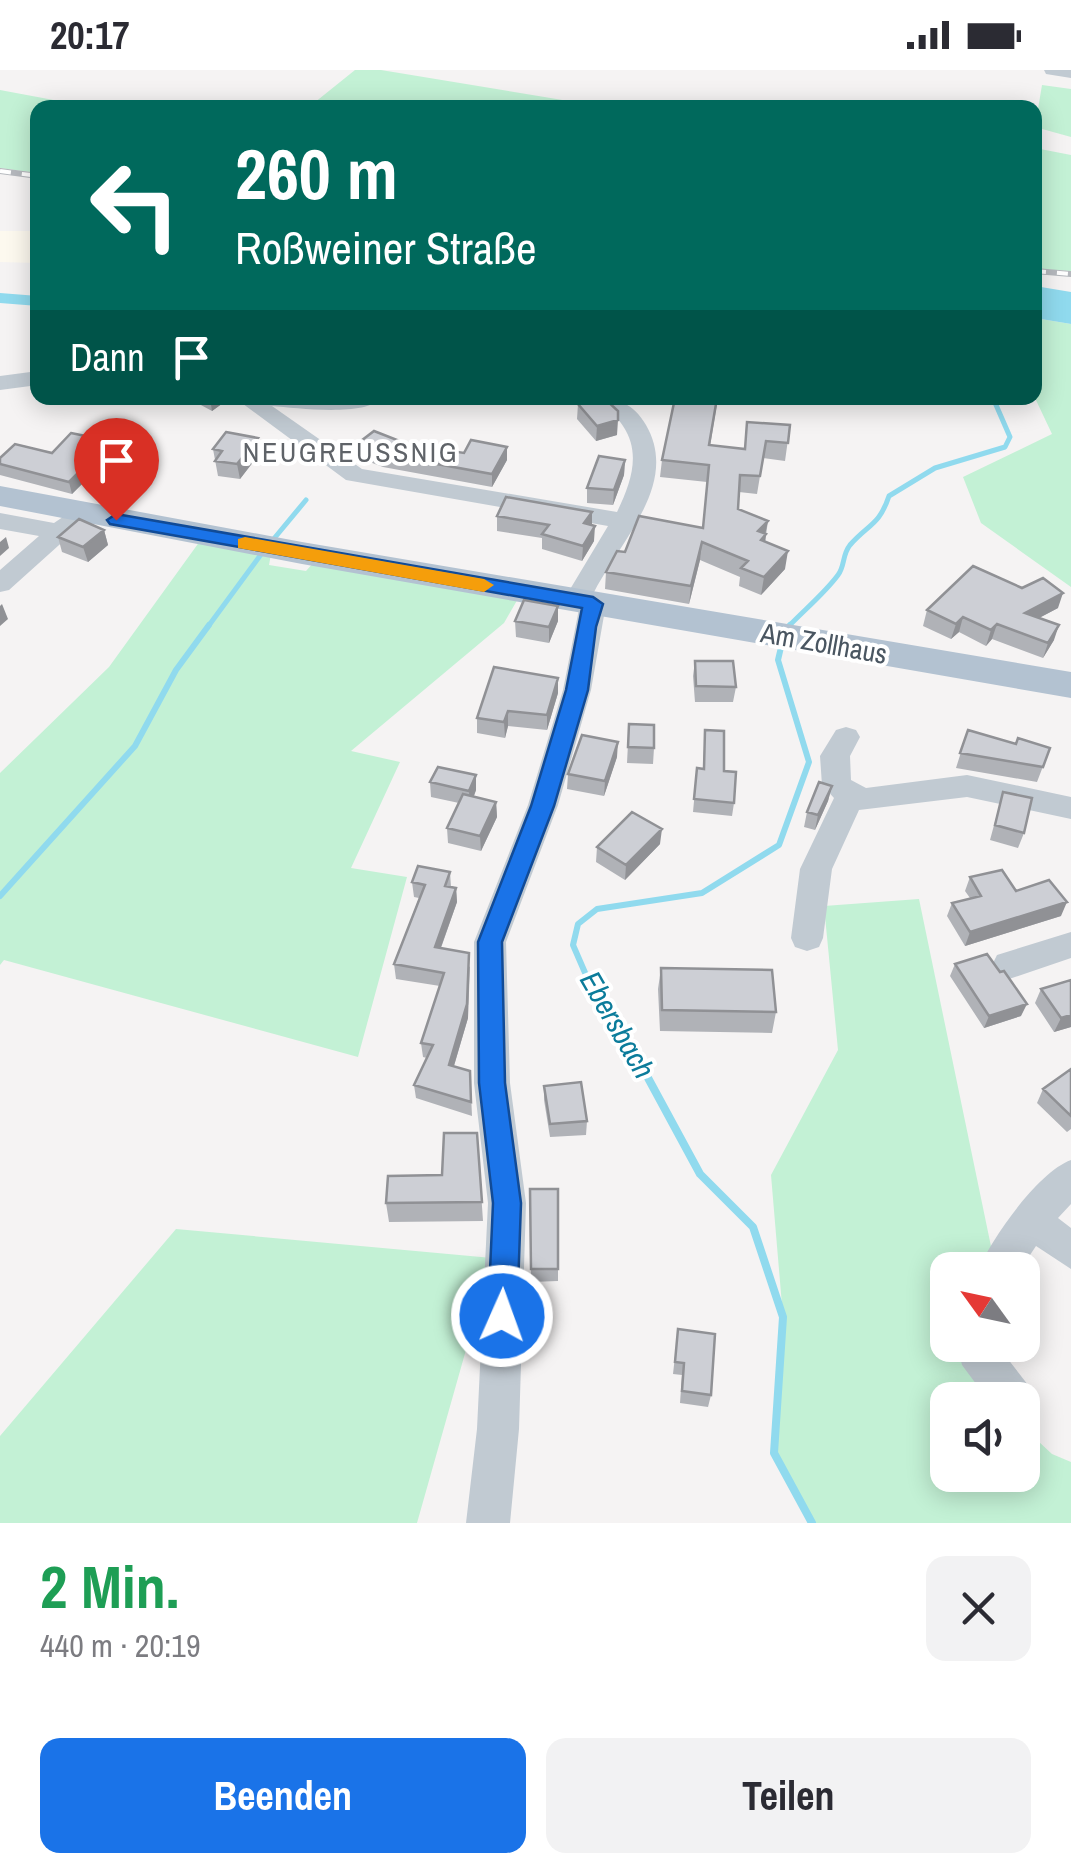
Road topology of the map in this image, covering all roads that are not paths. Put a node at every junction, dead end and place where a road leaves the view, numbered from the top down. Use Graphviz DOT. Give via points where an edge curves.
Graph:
graph roads {
  1 [pos="1052,70"];
  2 [pos="1071,73"];
  3 [pos="30,379"];
  4 [pos="0,382"];
  5 [pos="256,405"];
  6 [pos="614,405"];
  7 [pos="0,496"];
  8 [pos="0,521"];
  9 [pos="624,521"];
  10 [pos="70,523"];
  11 [pos="0,584"];
  12 [pos="585,602"];
  13 [pos="1071,685"];
  14 [pos="846,737"];
  15 [pos="850,796"];
  16 [pos="1071,808"];
  17 [pos="807,938"];
  18 [pos="1071,945"];
  19 [pos="1010,965"];
  20 [pos="1071,1177"];
  21 [pos="1032,1220"];
  22 [pos="1071,1251"];
  23 [pos="1010,1252"];
  24 [pos="984,1362"];
  25 [pos="1000,1382"];
  26 [pos="488,1523"];
  1 -- 2 [label="street"];
  3 -- 4 [label="street"];
  5 -- 9 [label="street" via="355,475"];
  6 -- 9 [label="street" via="646,447 639,493"];
  7 -- 10 [label="main road, Am Zollhaus"];
  8 -- 10 [label="street"];
  9 -- 12 [label="street"];
  10 -- 11 [label="street"];
  10 -- 12 [label="main road, Am Zollhaus"];
  12 -- 13 [label="main road, Am Zollhaus"];
  12 -- 26 [label="street" via="577,690 543,806 490,942 492,1083 507,1203"];
  14 -- 15 [label="street" via="834,771"];
  15 -- 16 [label="street" via="862,800 967,786"];
  15 -- 17 [label="street" via="816,868"];
  18 -- 19 [label="street"];
  20 -- 21 [label="street"];
  21 -- 22 [label="street"];
  21 -- 23 [label="street"];
  24 -- 25 [label="street"];
}
